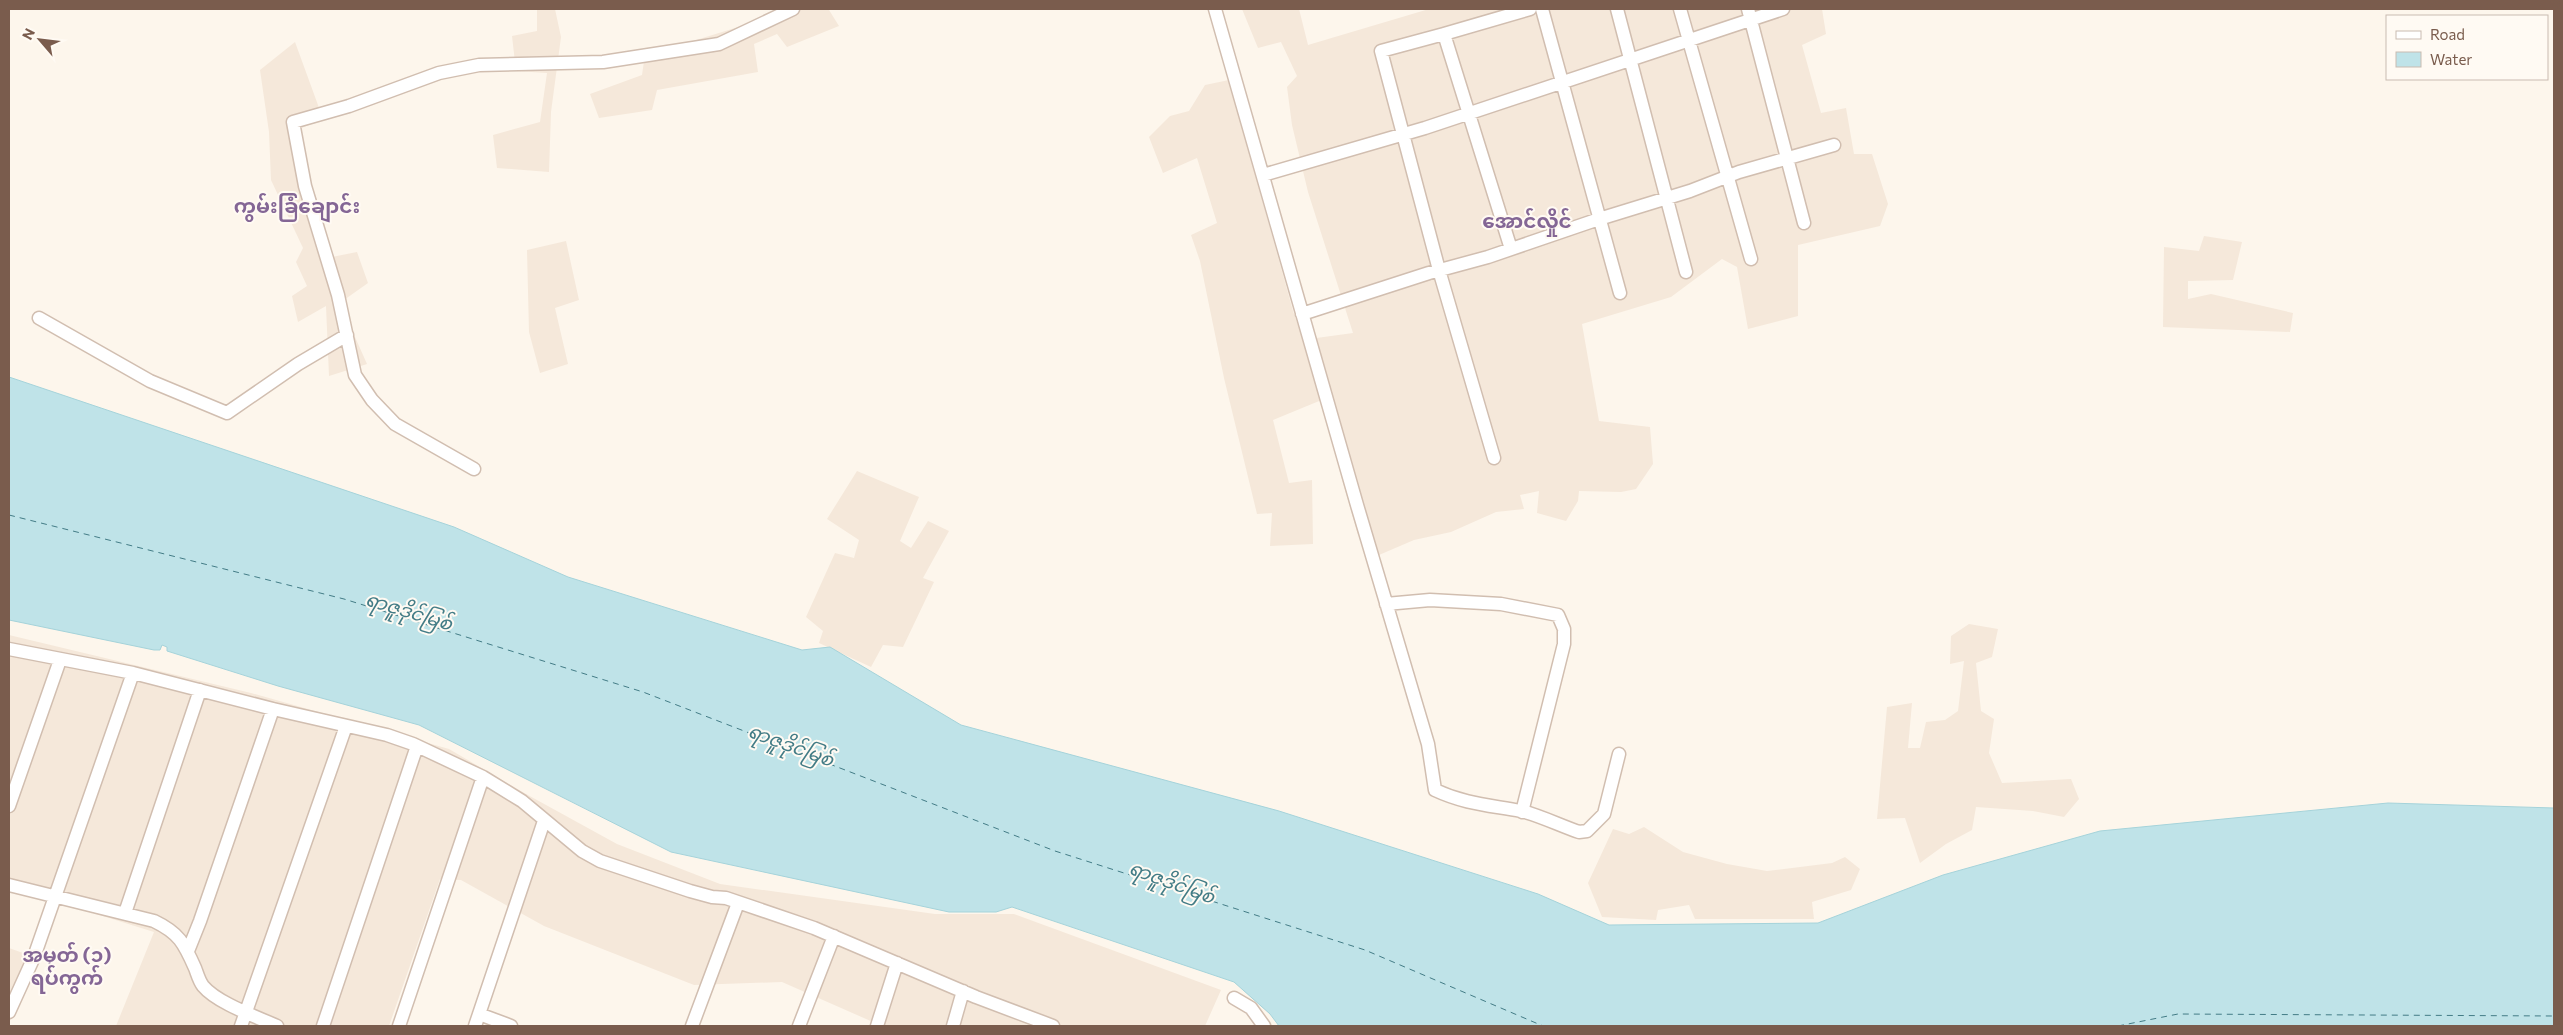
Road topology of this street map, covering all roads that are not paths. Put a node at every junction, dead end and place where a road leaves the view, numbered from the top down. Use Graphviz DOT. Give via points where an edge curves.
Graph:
graph roads {
  1 [pos="793,9"];
  2 [pos="1216,9"];
  3 [pos="1530,9"];
  4 [pos="1542,9"];
  5 [pos="1617,9"];
  6 [pos="1680,9"];
  7 [pos="1783,9"];
  8 [pos="1749,14"];
  9 [pos="1444,34"];
  10 [pos="1688,40"];
  11 [pos="1631,60"];
  12 [pos="1561,83"];
  13 [pos="1468,114"];
  14 [pos="1404,135"];
  15 [pos="1834,145"];
  16 [pos="1788,157"];
  17 [pos="1263,175"];
  18 [pos="1727,177"];
  19 [pos="1667,198"];
  20 [pos="1599,219"];
  21 [pos="1804,223"];
  22 [pos="1511,249"];
  23 [pos="1752,259"];
  24 [pos="1439,270"];
  25 [pos="1686,272"];
  26 [pos="1620,293"];
  27 [pos="1302,314"];
  28 [pos="39,318"];
  29 [pos="347,335"];
  30 [pos="1494,458"];
  31 [pos="474,469"];
  32 [pos="1386,604"];
  33 [pos="9,649"];
  34 [pos="60,660"];
  35 [pos="133,673"];
  36 [pos="200,690"];
  37 [pos="273,709"];
  38 [pos="346,726"];
  39 [pos="417,746"];
  40 [pos="1619,754"];
  41 [pos="483,778"];
  42 [pos="9,806"];
  43 [pos="1522,812"];
  44 [pos="544,821"];
  45 [pos="9,885"];
  46 [pos="56,896"];
  47 [pos="738,903"];
  48 [pos="125,913"];
  49 [pos="834,936"];
  50 [pos="188,951"];
  51 [pos="897,963"];
  52 [pos="963,991"];
  53 [pos="1234,998"];
  54 [pos="9,1012"];
  55 [pos="248,1012"];
  56 [pos="477,1020"];
  57 [pos="1031,1022"];
  58 [pos="241,1026"];
  59 [pos="277,1026"];
  60 [pos="323,1026"];
  61 [pos="399,1026"];
  62 [pos="511,1026"];
  63 [pos="692,1026"];
  64 [pos="799,1026"];
  65 [pos="877,1026"];
  66 [pos="953,1026"];
  67 [pos="1053,1026"];
  68 [pos="1264,1026"];
  1 -- 29 [label="street" via="719,44 603,62 479,65 439,73 349,106 293,122 305,186"];
  2 -- 17 [label="street"];
  3 -- 9 [label="street"];
  4 -- 12 [label="street"];
  5 -- 11 [label="street"];
  6 -- 10 [label="street"];
  7 -- 8 [label="street"];
  8 -- 10 [label="street"];
  8 -- 16 [label="street"];
  9 -- 13 [label="street"];
  9 -- 14 [label="street" via="1381,51"];
  10 -- 11 [label="street"];
  10 -- 18 [label="street"];
  11 -- 12 [label="street"];
  11 -- 19 [label="street"];
  12 -- 13 [label="street"];
  12 -- 20 [label="street"];
  13 -- 14 [label="street"];
  13 -- 22 [label="street"];
  14 -- 17 [label="street"];
  14 -- 24 [label="street"];
  15 -- 16 [label="street"];
  16 -- 18 [label="street"];
  16 -- 21 [label="street"];
  17 -- 27 [label="street"];
  18 -- 19 [label="street"];
  18 -- 23 [label="street"];
  19 -- 20 [label="street"];
  19 -- 25 [label="street"];
  20 -- 22 [label="street"];
  20 -- 26 [label="street"];
  22 -- 24 [label="street"];
  24 -- 27 [label="street"];
  24 -- 30 [label="street"];
  27 -- 32 [label="street"];
  28 -- 29 [label="street" via="150,381 227,413"];
  29 -- 31 [label="street" via="355,376 372,400 395,424"];
  32 -- 43 [label="street" via="1428,744 1435,790 1485,807"];
  32 -- 43 [label="street" via="1430,600 1501,604 1558,615 1564,629 1564,644"];
  33 -- 34 [label="street"];
  34 -- 35 [label="street"];
  34 -- 42 [label="street"];
  35 -- 36 [label="street"];
  35 -- 46 [label="street"];
  36 -- 37 [label="street"];
  36 -- 48 [label="street"];
  37 -- 38 [label="street"];
  37 -- 50 [label="street"];
  38 -- 39 [label="street"];
  38 -- 55 [label="street"];
  39 -- 41 [label="street"];
  39 -- 60 [label="street"];
  40 -- 43 [label="street" via="1604,814 1587,831 1579,832"];
  41 -- 44 [label="street" via="522,801"];
  41 -- 61 [label="street"];
  44 -- 47 [label="street" via="582,851 600,860 712,898 726,898"];
  44 -- 56 [label="street"];
  45 -- 46 [label="street"];
  46 -- 48 [label="street"];
  46 -- 54 [label="street" via="34,958"];
  47 -- 49 [label="street"];
  47 -- 63 [label="street"];
  48 -- 50 [label="street" via="175,932"];
  49 -- 51 [label="street"];
  49 -- 64 [label="street"];
  50 -- 55 [label="street" via="202,985 218,998"];
  51 -- 52 [label="street"];
  51 -- 65 [label="street"];
  52 -- 57 [label="street"];
  52 -- 66 [label="street"];
  53 -- 68 [label="street" via="1251,1008"];
  55 -- 58 [label="street"];
  55 -- 59 [label="street"];
  56 -- 62 [label="street"];
  57 -- 67 [label="street"];
}
